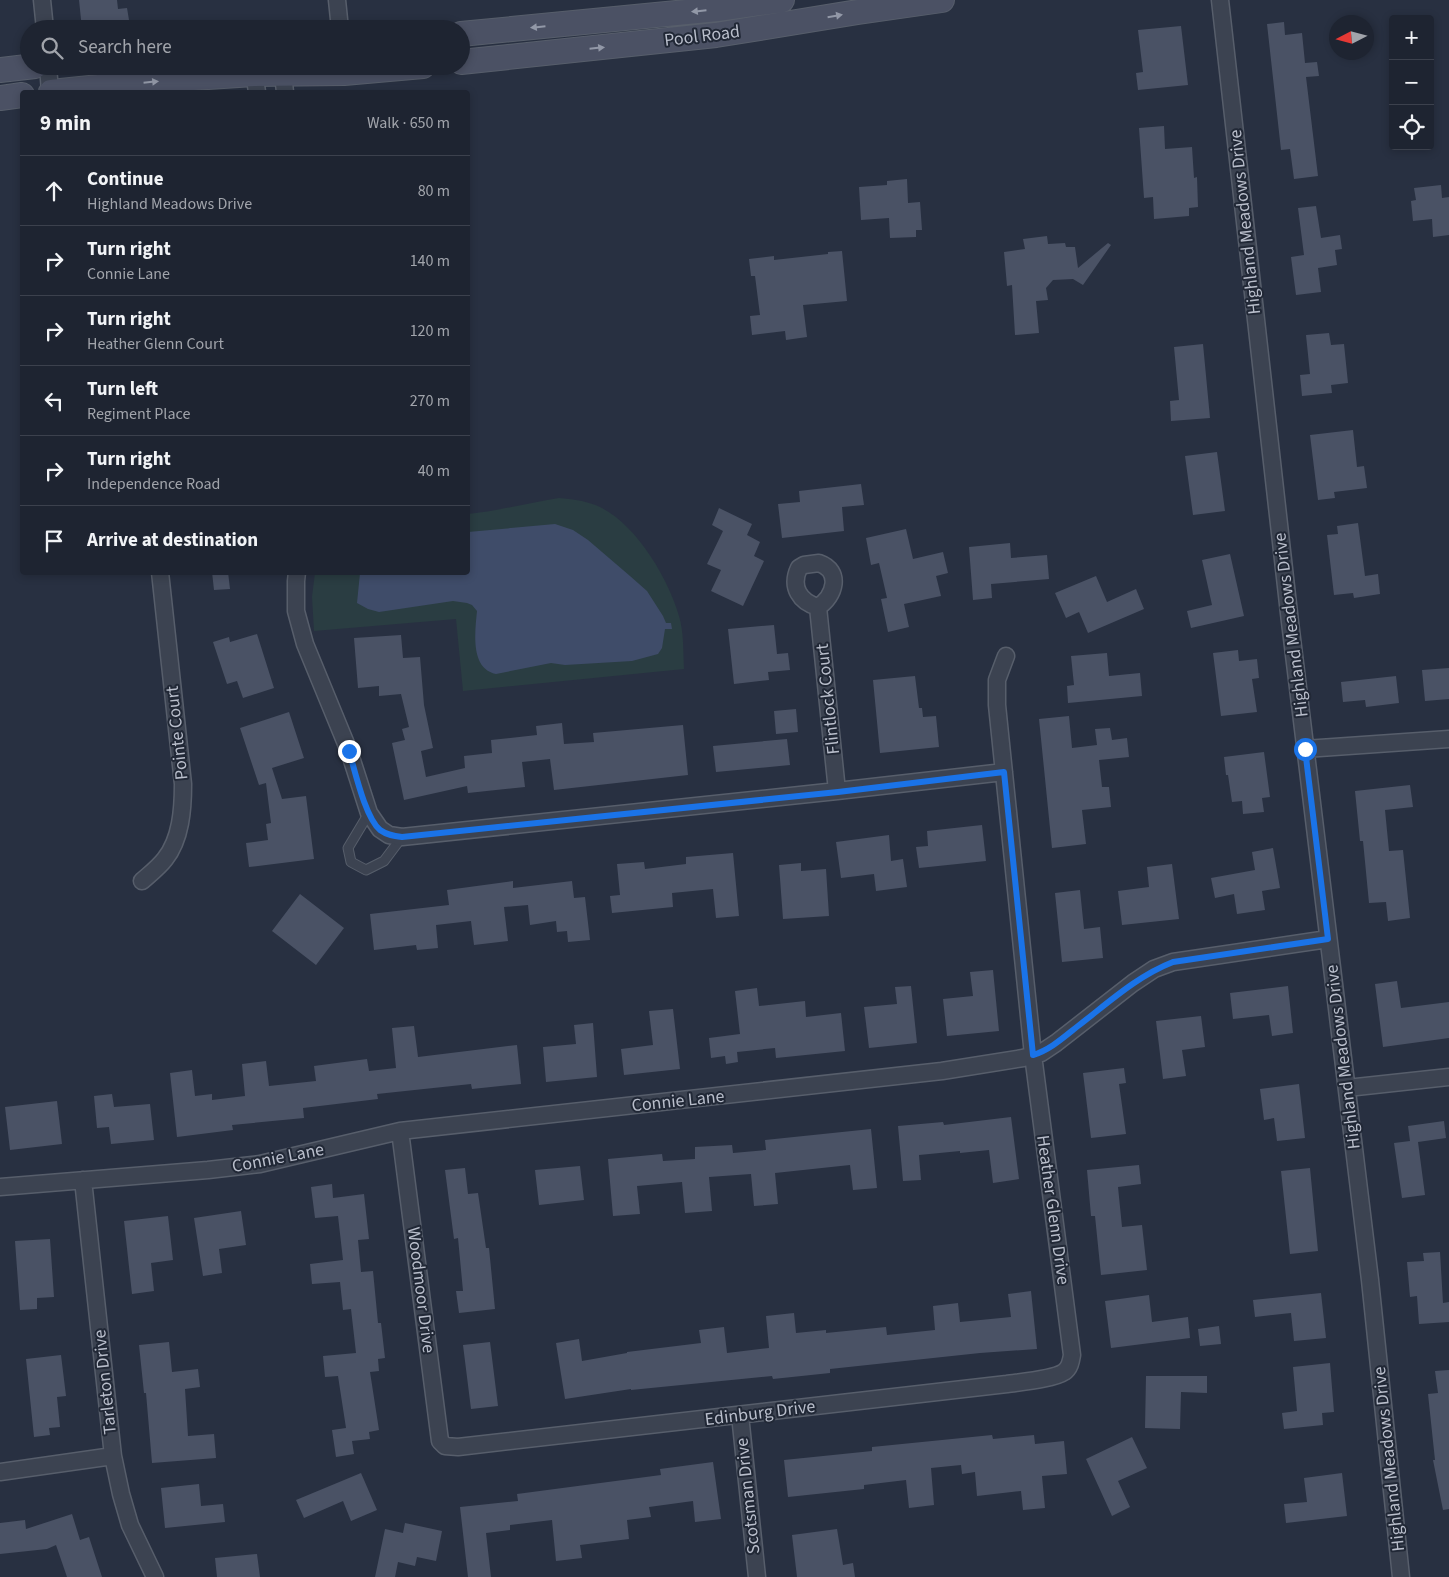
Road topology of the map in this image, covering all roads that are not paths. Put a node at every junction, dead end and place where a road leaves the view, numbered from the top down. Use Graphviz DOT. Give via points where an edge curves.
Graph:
graph roads {
  1 [pos="42,0"];
  2 [pos="338,0"];
  3 [pos="784,0"];
  4 [pos="942,0"];
  5 [pos="1220,0"];
  6 [pos="44,20"];
  7 [pos="339,20"];
  8 [pos="787,24"];
  9 [pos="470,33"];
  10 [pos="470,61"];
  11 [pos="20,68"];
  12 [pos="0,70"];
  13 [pos="49,75"];
  14 [pos="300,75"];
  15 [pos="283,77"];
  16 [pos="254,78"];
  17 [pos="50,90"];
  18 [pos="70,90"];
  19 [pos="20,96"];
  20 [pos="0,98"];
  21 [pos="160,575"];
  22 [pos="297,575"];
  23 [pos="818,607"];
  24 [pos="1006,656"];
  25 [pos="1449,739"];
  26 [pos="1305,749"];
  27 [pos="1004,772"];
  28 [pos="838,792"];
  29 [pos="369,813"];
  30 [pos="402,837"];
  31 [pos="142,881"];
  32 [pos="1328,939"];
  33 [pos="1033,1055"];
  34 [pos="1449,1077"];
  35 [pos="1346,1088"];
  36 [pos="400,1132"];
  37 [pos="83,1180"];
  38 [pos="0,1187"];
  39 [pos="1071,1364"];
  40 [pos="740,1415"];
  41 [pos="445,1446"];
  42 [pos="113,1456"];
  43 [pos="0,1472"];
  44 [pos="155,1577"];
  45 [pos="757,1577"];
  46 [pos="1402,1577"];
  1 -- 6 [label="street"];
  2 -- 7 [label="street"];
  3 -- 8 [label="street"];
  3 -- 9 [label="main road, Pool Road, one-way"];
  8 -- 4 [label="main road, Pool Road, one-way"];
  5 -- 26 [label="street, Highland Meadows Drive"];
  10 -- 8 [label="main road, Pool Road, one-way" via="708,36"];
  11 -- 12 [label="main road"];
  13 -- 17 [label="street"];
  14 -- 15 [label="main road"];
  15 -- 16 [label="main road"];
  18 -- 16 [label="main road, one-way" via="177,79"];
  19 -- 20 [label="main road"];
  21 -- 31 [label="street, Pointe Court" via="183,807 178,834 166,859"];
  22 -- 29 [label="street" via="296,611 305,644 349,751"];
  23 -- 28 [label="street, Flintlock Court"];
  24 -- 27 [label="street, Heather Glenn Drive" via="997,680"];
  25 -- 26 [label="street"];
  26 -- 32 [label="street, Highland Meadows Drive"];
  27 -- 28 [label="street"];
  27 -- 33 [label="street, Heather Glenn Drive"];
  28 -- 30 [label="street"];
  29 -- 30 [label="street" via="380,829 389,835"];
  29 -- 30 [label="lane" via="348,848 351,862 366,870 384,861"];
  32 -- 33 [label="street, Connie Lane" via="1173,962 1154,969 1056,1043"];
  32 -- 35 [label="street, Highland Meadows Drive"];
  33 -- 36 [label="street, Connie Lane" via="942,1071"];
  33 -- 39 [label="street, Heather Glenn Drive"];
  34 -- 35 [label="street"];
  35 -- 46 [label="street, Highland Meadows Drive"];
  36 -- 37 [label="street, Connie Lane" via="260,1164"];
  36 -- 41 [label="street, Woodmoor Drive" via="440,1441"];
  37 -- 38 [label="street, Connie Lane"];
  37 -- 42 [label="street, Tarleton Drive"];
  39 -- 40 [label="street, Edinburg Drive" via="1064,1372 1052,1376 1007,1384"];
  40 -- 41 [label="street, Edinburg Drive"];
  40 -- 45 [label="street, Scotsman Drive"];
  42 -- 43 [label="street"];
  42 -- 44 [label="street, Tarleton Drive" via="130,1525"];
}
